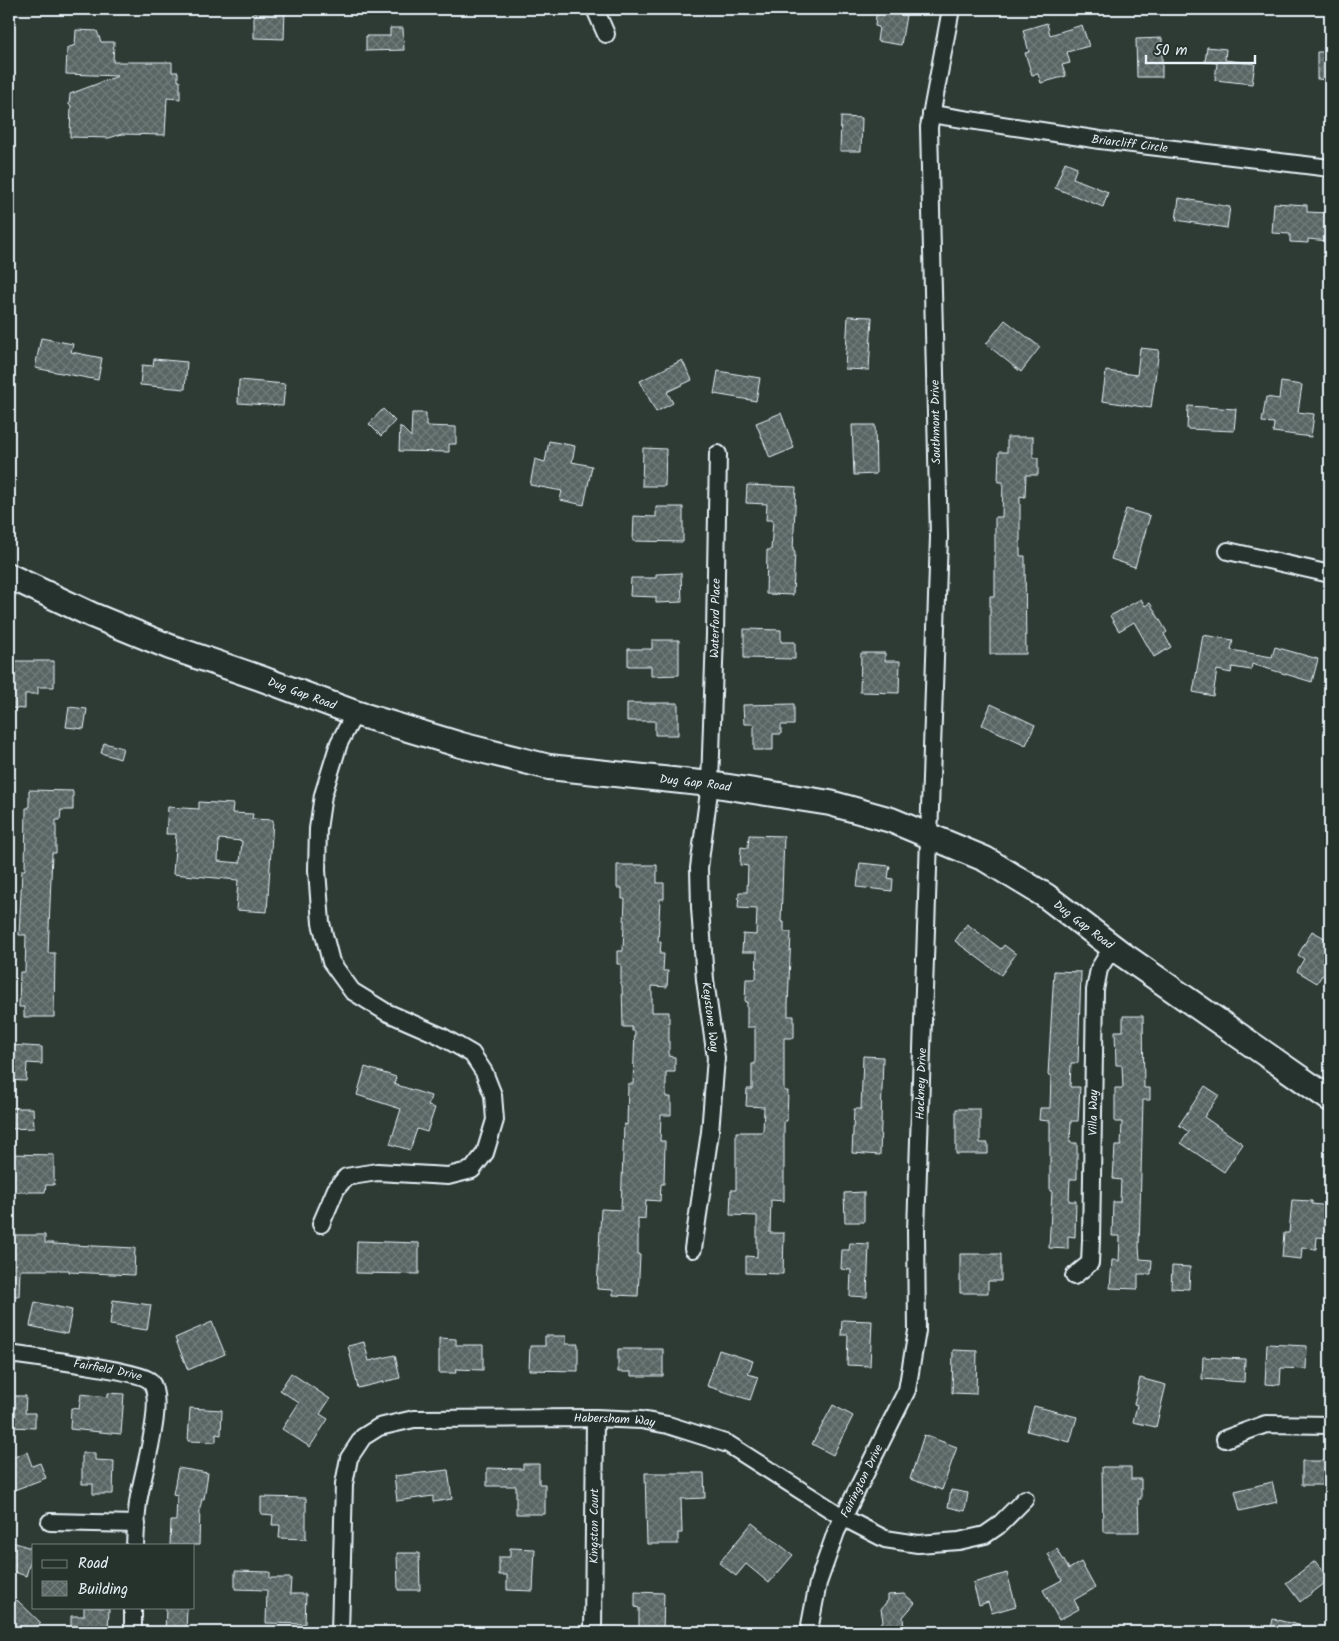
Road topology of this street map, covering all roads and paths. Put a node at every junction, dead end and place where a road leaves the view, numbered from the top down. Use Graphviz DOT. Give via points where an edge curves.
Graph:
graph roads {
  1 [pos="595,9"];
  2 [pos="950,9"];
  3 [pos="606,34"];
  4 [pos="931,114"];
  5 [pos="1330,168"];
  6 [pos="718,454"];
  7 [pos="1228,551"];
  8 [pos="1330,574"];
  9 [pos="9,576"];
  10 [pos="355,712"];
  11 [pos="710,784"];
  12 [pos="929,837"];
  13 [pos="1113,946"];
  14 [pos="1330,1099"];
  15 [pos="321,1224"];
  16 [pos="693,1249"];
  17 [pos="1074,1276"];
  18 [pos="917,1331"];
  19 [pos="9,1354"];
  20 [pos="595,1418"];
  21 [pos="1330,1425"];
  22 [pos="1225,1439"];
  23 [pos="1025,1499"];
  24 [pos="844,1518"];
  25 [pos="50,1522"];
  26 [pos="137,1524"];
  27 [pos="135,1544"];
  28 [pos="133,1608"];
  29 [pos="133,1632"];
  30 [pos="340,1632"];
  31 [pos="593,1632"];
  32 [pos="811,1632"];
  1 -- 3 [label="street"];
  2 -- 4 [label="street, Southmont Drive"];
  4 -- 5 [label="street, Briarcliff Circle" via="1100,140"];
  4 -- 12 [label="street, Southmont Drive" via="938,537"];
  6 -- 11 [label="street, Waterford Place"];
  7 -- 8 [label="street"];
  9 -- 10 [label="street, Dug Gap Road" via="170,647"];
  10 -- 11 [label="street, Dug Gap Road" via="549,768"];
  10 -- 15 [label="street" via="338,743 323,795 318,829 321,923 331,962 352,991 386,1012 441,1036 472,1054 493,1094 495,1120 485,1153 472,1170 448,1176 377,1172 346,1177 336,1190"];
  11 -- 12 [label="street, Dug Gap Road" via="830,803 891,820"];
  11 -- 16 [label="street, Keystone Way" via="698,868 705,980 716,1058 710,1132"];
  12 -- 13 [label="street, Dug Gap Road" via="985,859 1046,896"];
  12 -- 18 [label="street, Hackney Drive" via="916,1231"];
  13 -- 14 [label="street, Dug Gap Road"];
  13 -- 17 [label="street, Villa Way" via="1099,969 1095,990 1090,1263"];
  18 -- 24 [label="street, Fairington Drive" via="907,1390"];
  19 -- 26 [label="street, Fairfield Drive" via="140,1375 149,1380 155,1390 156,1412 138,1502"];
  20 -- 24 [label="street, Habersham Way" via="668,1425 728,1444"];
  20 -- 30 [label="street, Habersham Way" via="414,1419 379,1427 363,1436 349,1458 344,1484"];
  20 -- 31 [label="street, Kingston Court"];
  21 -- 22 [label="street" via="1266,1424"];
  23 -- 24 [label="street, Habersham Way" via="985,1535 959,1541 918,1544 886,1539"];
  24 -- 32 [label="street, Fairington Drive" via="818,1584"];
  25 -- 26 [label="street"];
  26 -- 27 [label="street, Fairfield Drive"];
  28 -- 29 [label="street"];
}
